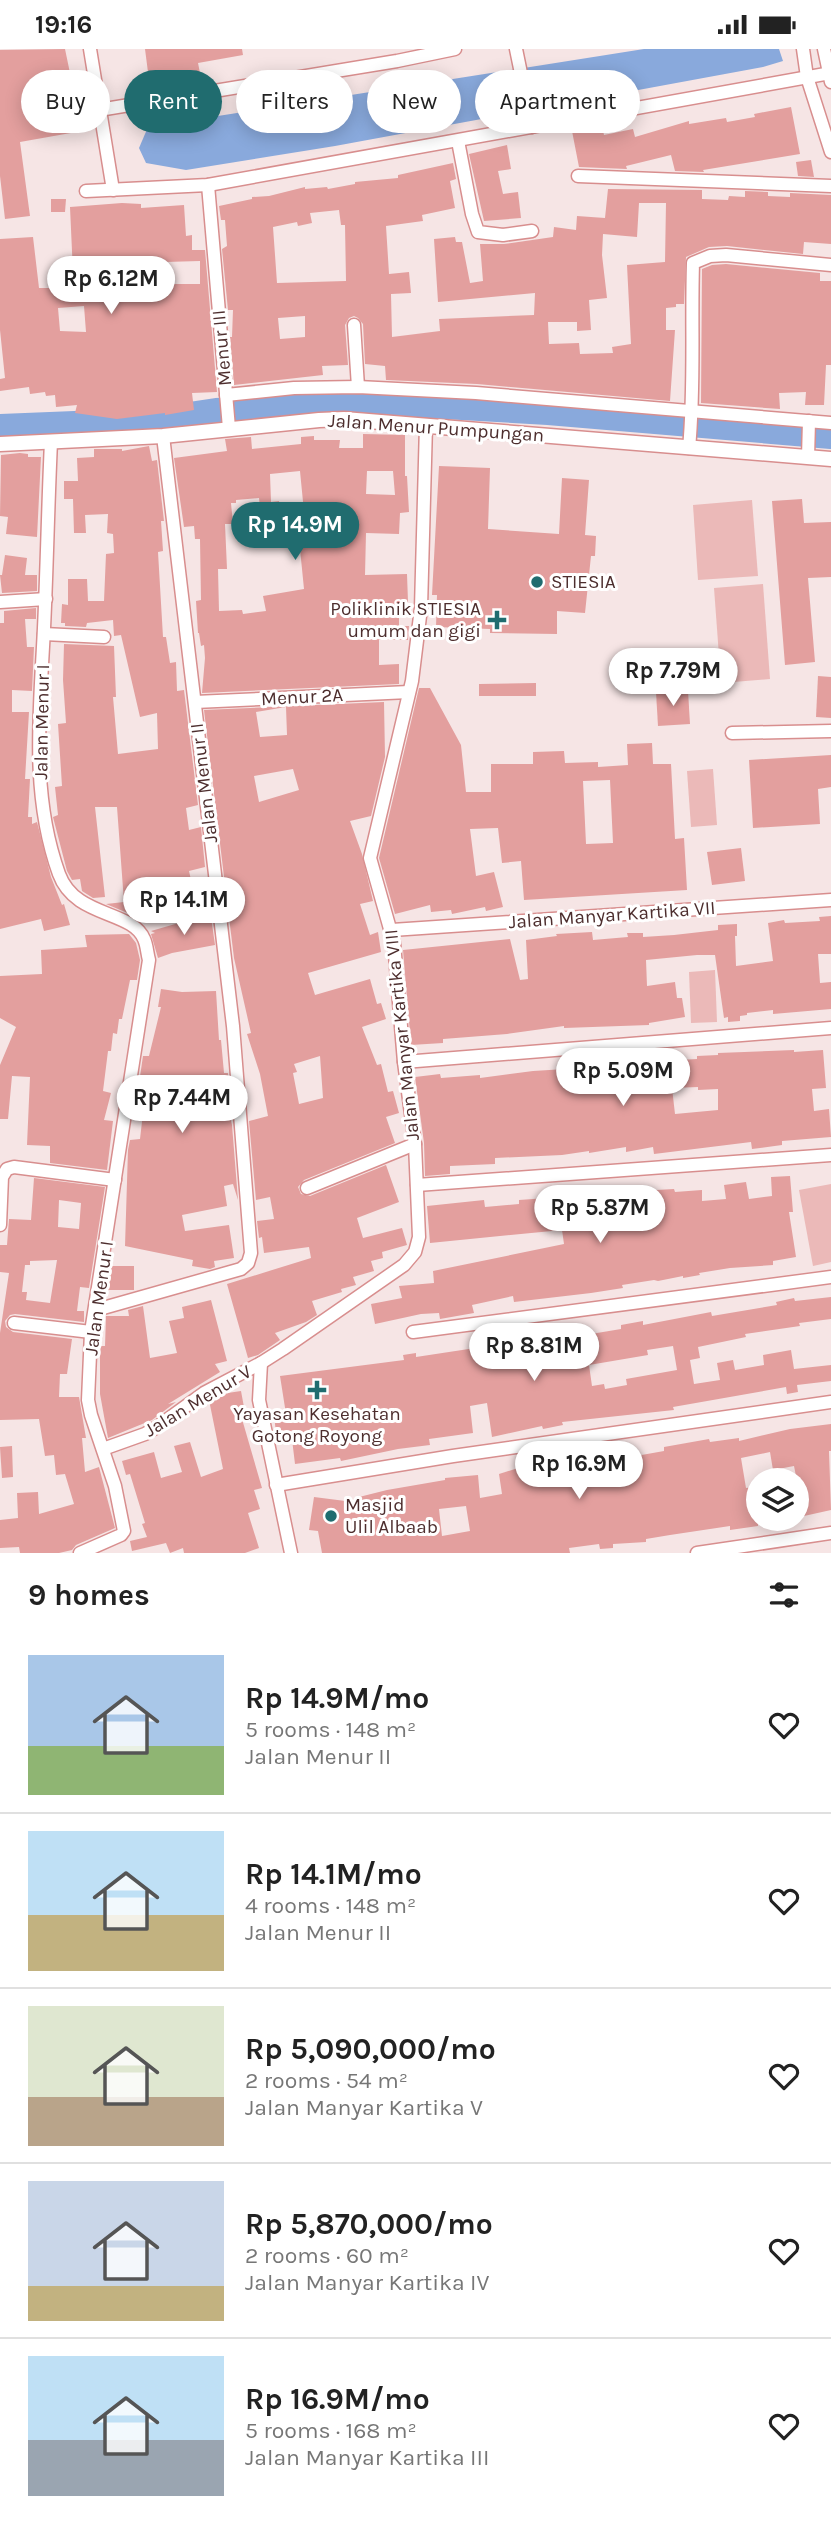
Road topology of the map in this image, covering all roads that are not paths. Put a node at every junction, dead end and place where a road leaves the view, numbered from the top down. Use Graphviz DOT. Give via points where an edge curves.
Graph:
graph roads {
  1 [pos="90,49"];
  2 [pos="455,49"];
  3 [pos="516,49"];
  4 [pos="824,51"];
  5 [pos="803,52"];
  6 [pos="396,55"];
  7 [pos="93,70"];
  8 [pos="520,70"];
  9 [pos="830,76"];
  10 [pos="807,77"];
  11 [pos="640,107"];
  12 [pos="110,108"];
  13 [pos="103,133"];
  14 [pos="500,133"];
  15 [pos="458,141"];
  16 [pos="830,147"];
  17 [pos="578,176"];
  18 [pos="208,185"];
  19 [pos="831,185"];
  20 [pos="113,190"];
  21 [pos="86,191"];
  22 [pos="532,231"];
  23 [pos="831,265"];
  24 [pos="354,325"];
  25 [pos="358,387"];
  26 [pos="227,409"];
  27 [pos="692,414"];
  28 [pos="831,423"];
  29 [pos="426,425"];
  30 [pos="809,429"];
  31 [pos="163,436"];
  32 [pos="51,442"];
  33 [pos="0,444"];
  34 [pos="689,448"];
  35 [pos="808,457"];
  36 [pos="831,459"];
  37 [pos="46,599"];
  38 [pos="0,602"];
  39 [pos="44,634"];
  40 [pos="104,637"];
  41 [pos="409,692"];
  42 [pos="195,702"];
  43 [pos="831,731"];
  44 [pos="732,733"];
  45 [pos="831,900"];
  46 [pos="392,930"];
  47 [pos="831,1028"];
  48 [pos="404,1062"];
  49 [pos="415,1144"];
  50 [pos="831,1155"];
  51 [pos="115,1180"];
  52 [pos="417,1185"];
  53 [pos="307,1188"];
  54 [pos="0,1225"];
  55 [pos="831,1277"];
  56 [pos="96,1310"];
  57 [pos="14,1323"];
  58 [pos="91,1332"];
  59 [pos="413,1332"];
  60 [pos="261,1363"];
  61 [pos="831,1402"];
  62 [pos="103,1449"];
  63 [pos="276,1485"];
  64 [pos="831,1533"];
  65 [pos="80,1553"];
  66 [pos="291,1553"];
  67 [pos="697,1553"];
  1 -- 7 [label="street"];
  2 -- 6 [label="street"];
  3 -- 8 [label="street"];
  4 -- 9 [label="street"];
  5 -- 10 [label="street"];
  6 -- 12 [label="street"];
  9 -- 10 [label="street"];
  10 -- 11 [label="street"];
  10 -- 16 [label="street"];
  13 -- 20 [label="street"];
  14 -- 15 [label="street"];
  15 -- 18 [label="street"];
  15 -- 22 [label="street" via="478,232"];
  17 -- 19 [label="street"];
  18 -- 20 [label="street"];
  18 -- 26 [label="street, Menur III"];
  20 -- 21 [label="street"];
  23 -- 27 [label="street" via="726,255 693,263"];
  24 -- 25 [label="street"];
  25 -- 26 [label="street" via="294,388"];
  25 -- 27 [label="street" via="476,393"];
  26 -- 29 [label="street, Jalan Menur Pumpungan"];
  26 -- 31 [label="street, Jalan Menur Pumpungan"];
  27 -- 30 [label="street"];
  27 -- 34 [label="street"];
  28 -- 30 [label="street"];
  29 -- 34 [label="street, Jalan Menur Pumpungan"];
  29 -- 41 [label="street, Jalan Manyar Kartika VIII" via="421,608"];
  30 -- 35 [label="street"];
  31 -- 32 [label="street, Jalan Menur Pumpungan"];
  31 -- 42 [label="street, Jalan Menur II"];
  32 -- 33 [label="street, Jalan Menur Pumpungan"];
  32 -- 37 [label="street, Jalan Menur I"];
  34 -- 35 [label="street, Jalan Menur Pumpungan"];
  35 -- 36 [label="street, Jalan Menur Pumpungan"];
  37 -- 38 [label="street"];
  37 -- 39 [label="street, Jalan Menur I"];
  39 -- 40 [label="street"];
  39 -- 51 [label="street, Jalan Menur I" via="38,760 52,854 72,895 85,906 135,927 144,938 149,960"];
  41 -- 42 [label="street, Menur 2A"];
  41 -- 46 [label="street, Jalan Manyar Kartika VIII" via="370,858"];
  42 -- 56 [label="street, Jalan Menur II" via="233,1026 251,1253 240,1269"];
  43 -- 44 [label="street"];
  45 -- 46 [label="street, Jalan Manyar Kartika VII"];
  46 -- 48 [label="street, Jalan Manyar Kartika VIII"];
  47 -- 48 [label="street"];
  48 -- 49 [label="street, Jalan Manyar Kartika VIII"];
  49 -- 52 [label="street, Jalan Manyar Kartika VIII"];
  49 -- 53 [label="street"];
  50 -- 52 [label="street"];
  51 -- 54 [label="street" via="14,1167 2,1177"];
  51 -- 56 [label="street, Jalan Menur I"];
  52 -- 60 [label="street, Jalan Manyar Kartika VIII" via="419,1237 415,1252 404,1265"];
  55 -- 59 [label="street"];
  56 -- 58 [label="street, Jalan Menur I"];
  57 -- 58 [label="street"];
  58 -- 62 [label="street, Jalan Menur I" via="88,1400"];
  60 -- 62 [label="street, Jalan Menur V" via="220,1383 145,1434"];
  60 -- 63 [label="street" via="259,1400"];
  61 -- 63 [label="street"];
  62 -- 65 [label="street" via="124,1531"];
  63 -- 66 [label="street"];
  64 -- 67 [label="street"];
}
